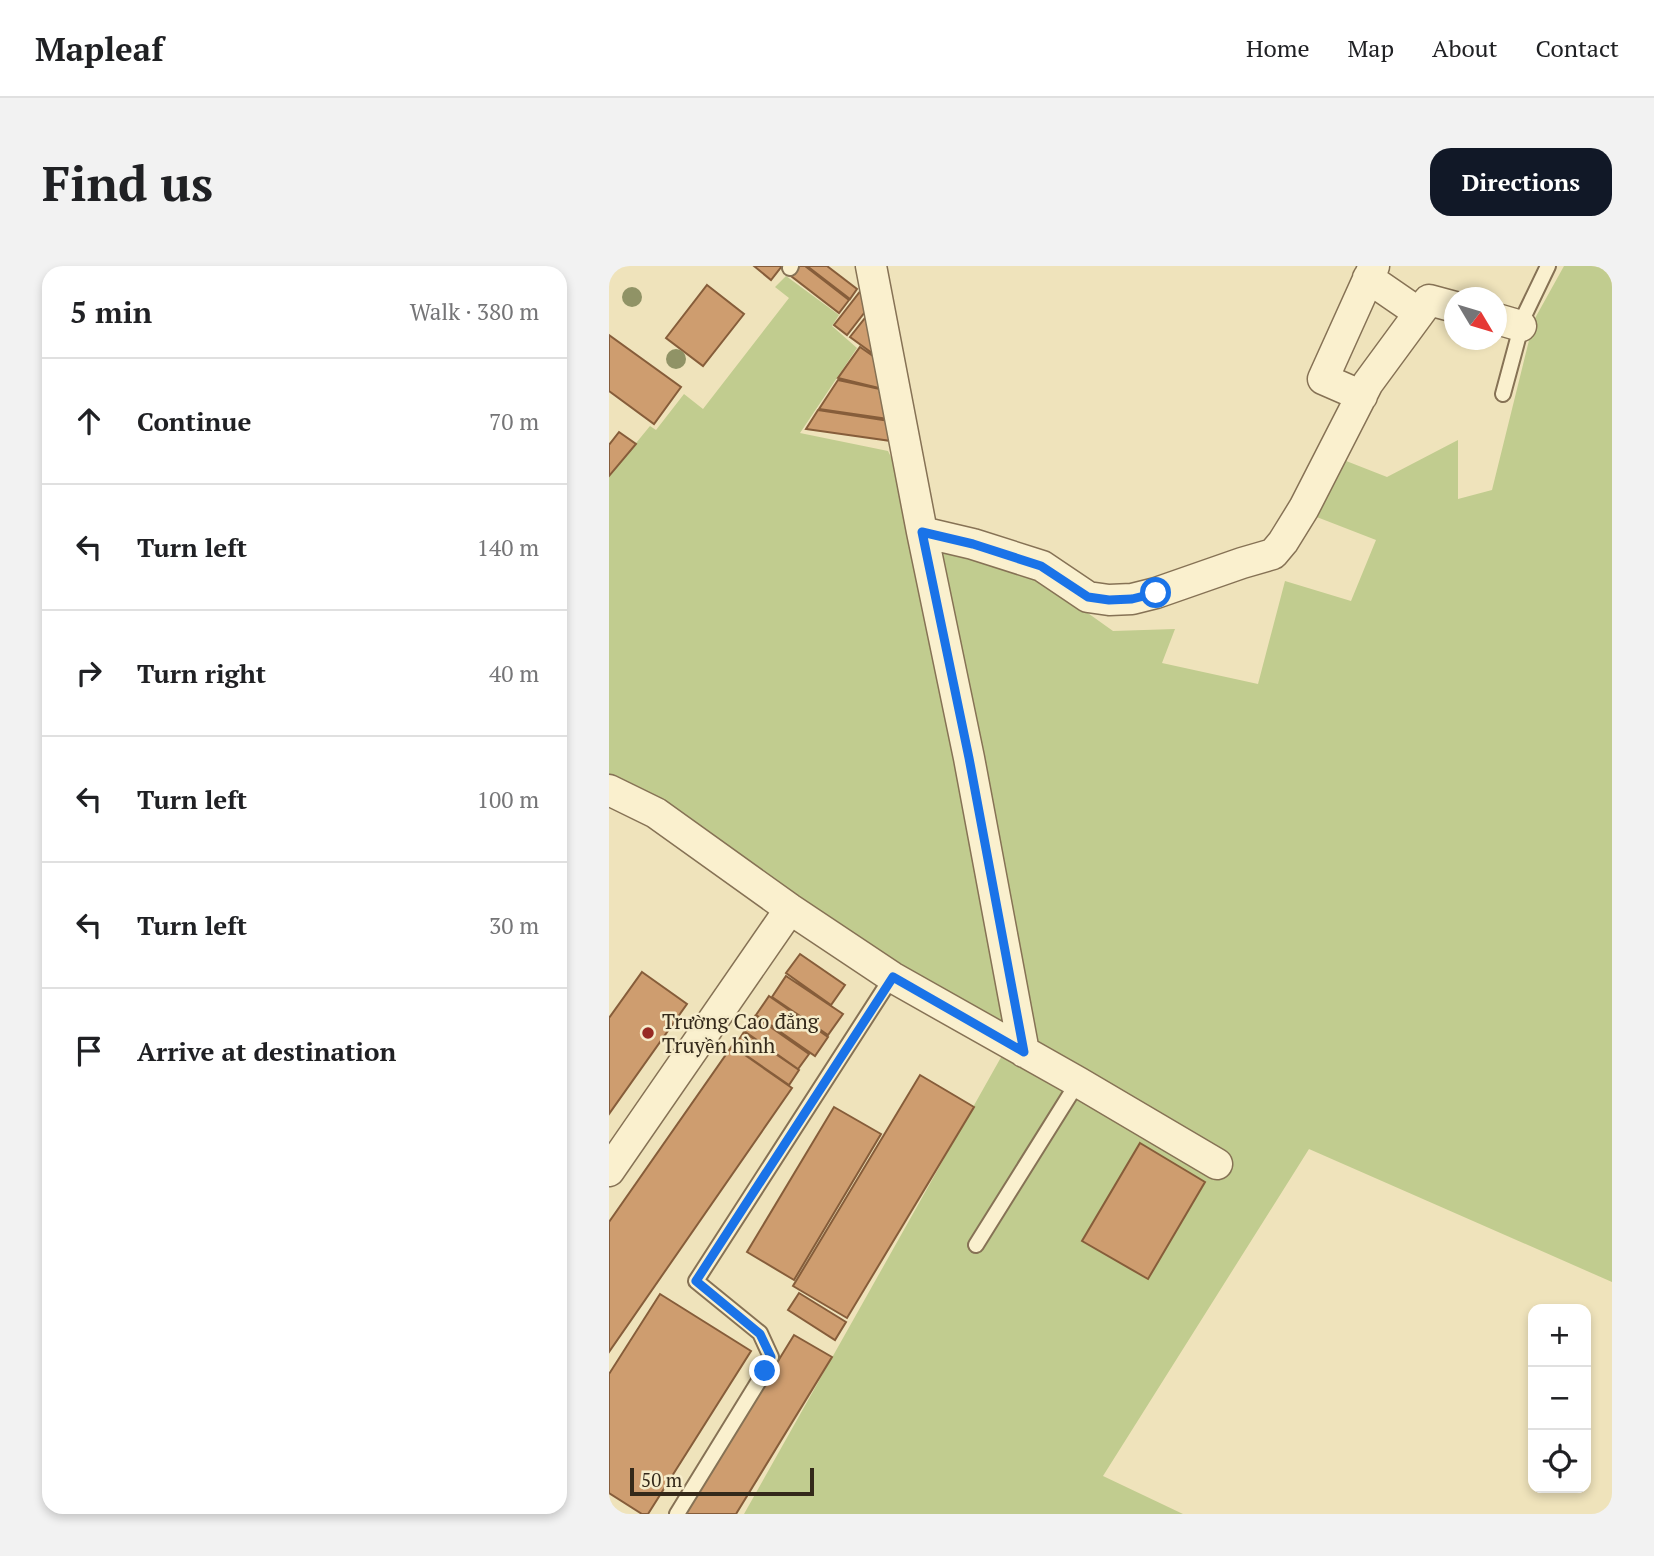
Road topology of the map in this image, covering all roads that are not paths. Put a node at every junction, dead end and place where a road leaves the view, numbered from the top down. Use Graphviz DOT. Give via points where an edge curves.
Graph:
graph roads {
  1 [pos="871,266"];
  2 [pos="1548,266"];
  3 [pos="1371,272"];
  4 [pos="1444,304"];
  5 [pos="1419,313"];
  6 [pos="1509,323"];
  7 [pos="1503,394"];
  8 [pos="1361,396"];
  9 [pos="922,532"];
  10 [pos="609,790"];
  11 [pos="790,909"];
  12 [pos="893,977"];
  13 [pos="1024,1052"];
  14 [pos="1078,1082"];
  15 [pos="1217,1164"];
  16 [pos="609,1171"];
  17 [pos="976,1245"];
  18 [pos="677,1514"];
  1 -- 9 [label="street"];
  2 -- 6 [label="lane" via="1524,316"];
  3 -- 5 [label="street"];
  3 -- 8 [label="street" via="1323,379"];
  4 -- 5 [label="street" via="1429,300"];
  5 -- 8 [label="street"];
  6 -- 7 [label="lane"];
  8 -- 9 [label="street" via="1304,508 1273,554 1156,593 1132,599 1088,597 1041,566"];
  9 -- 13 [label="street"];
  10 -- 11 [label="street" via="656,813"];
  11 -- 12 [label="street"];
  11 -- 16 [label="street"];
  12 -- 13 [label="street"];
  12 -- 18 [label="lane" via="696,1281 760,1334 771,1357"];
  13 -- 14 [label="street"];
  14 -- 15 [label="street"];
  14 -- 17 [label="lane"];
}
